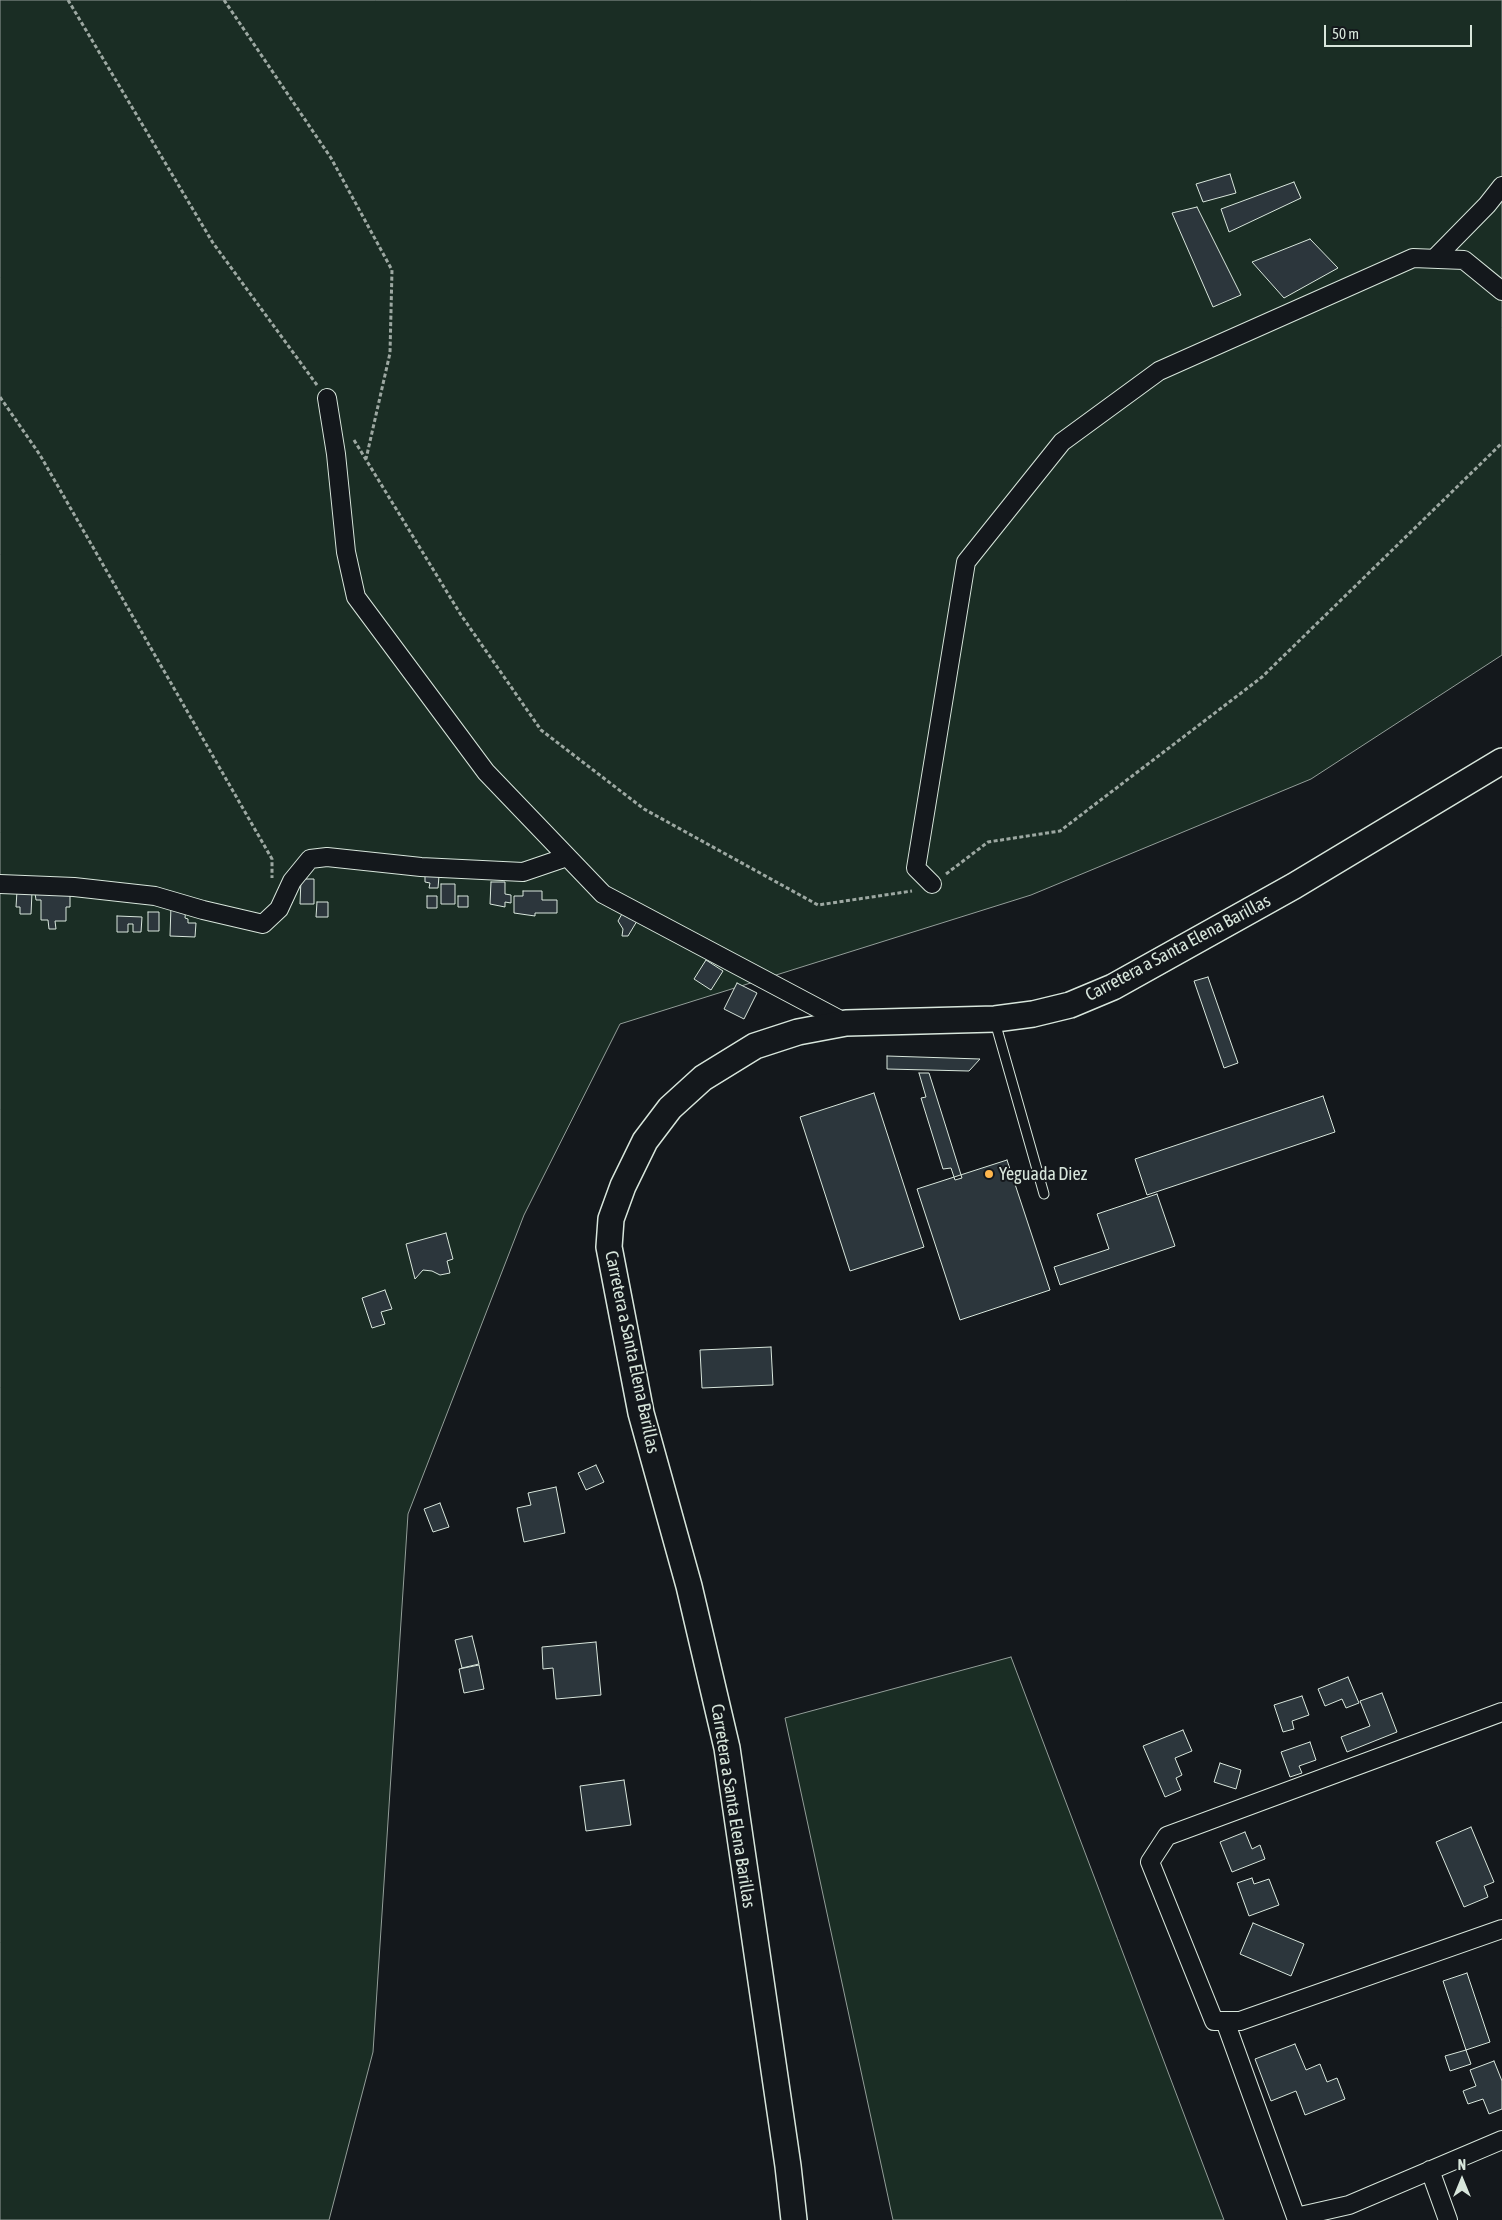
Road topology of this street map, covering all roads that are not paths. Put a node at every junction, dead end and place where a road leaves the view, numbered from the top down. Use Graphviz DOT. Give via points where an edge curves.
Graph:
graph roads {
  1 [pos="1502,186"];
  2 [pos="1434,259"];
  3 [pos="1502,291"];
  4 [pos="327,398"];
  5 [pos="1502,761"];
  6 [pos="567,857"];
  7 [pos="0,884"];
  8 [pos="932,884"];
  9 [pos="994,1019"];
  10 [pos="846,1023"];
  11 [pos="1044,1194"];
  12 [pos="1502,1712"];
  13 [pos="1502,1929"];
  14 [pos="1225,2021"];
  15 [pos="1502,2140"];
  16 [pos="1430,2170"];
  17 [pos="794,2220"];
  18 [pos="1448,2220"];
  1 -- 2 [label="street"];
  2 -- 3 [label="street" via="1464,260"];
  2 -- 8 [label="street" via="1413,258 1159,370 1062,442 966,562 916,868"];
  4 -- 6 [label="street" via="346,552 356,597 486,772"];
  5 -- 9 [label="main road, Carretera a Santa Elena Barillas" via="1294,886 1113,987 1070,1005"];
  6 -- 7 [label="street" via="523,872 421,867 327,857 310,859 292,881 279,909 263,924 154,896 74,887"];
  6 -- 10 [label="street" via="603,894"];
  9 -- 10 [label="main road, Carretera a Santa Elena Barillas"];
  9 -- 11 [label="lane"];
  10 -- 17 [label="main road, Carretera a Santa Elena Barillas" via="798,1032 755,1046 703,1078 670,1108 645,1141 611,1220 610,1247 641,1413 689,1586 727,1748"];
  12 -- 14 [label="street" via="1168,1836 1150,1862 1214,2021"];
  13 -- 14 [label="street" via="1240,2021"];
  14 -- 16 [label="street" via="1296,2217 1349,2205"];
  15 -- 16 [label="street"];
  16 -- 18 [label="street"];
}
